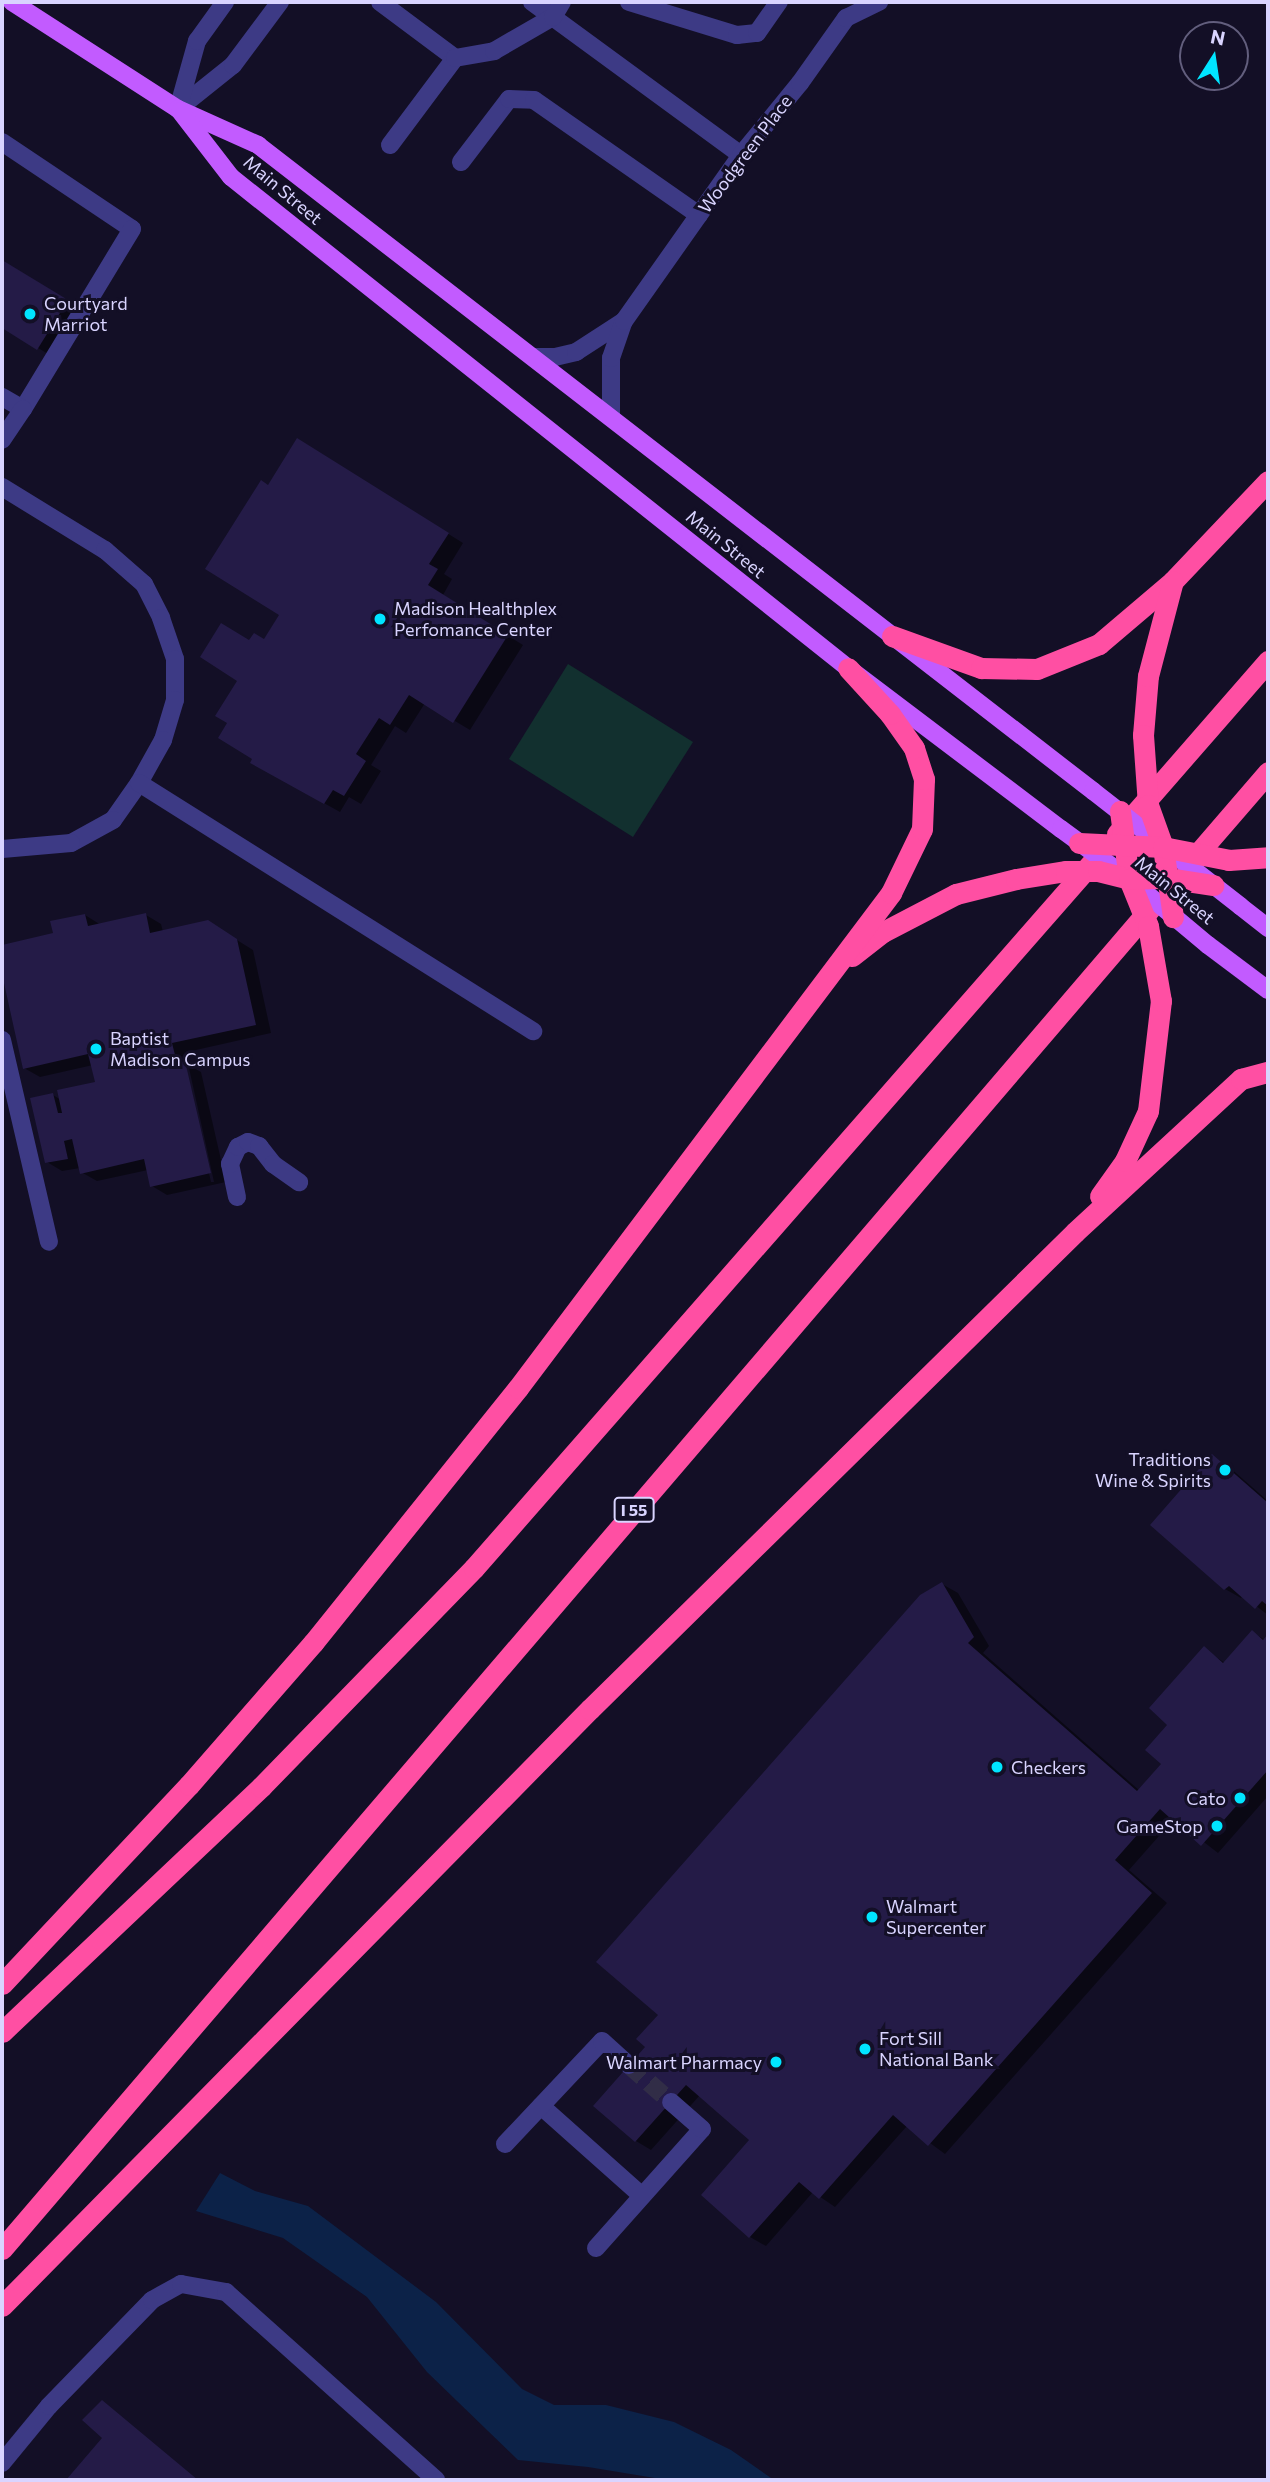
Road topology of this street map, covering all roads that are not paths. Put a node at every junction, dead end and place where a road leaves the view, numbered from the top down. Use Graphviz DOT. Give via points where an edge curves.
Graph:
graph roads {
  1 [pos="12,2"];
  2 [pos="225,2"];
  3 [pos="280,2"];
  4 [pos="380,2"];
  5 [pos="532,2"];
  6 [pos="629,2"];
  7 [pos="779,2"];
  8 [pos="879,2"];
  9 [pos="558,9"];
  10 [pos="455,58"];
  11 [pos="178,108"];
  12 [pos="2,142"];
  13 [pos="390,145"];
  14 [pos="741,155"];
  15 [pos="461,162"];
  16 [pos="699,215"];
  17 [pos="624,321"];
  18 [pos="533,357"];
  19 [pos="2,397"];
  20 [pos="23,409"];
  21 [pos="611,417"];
  22 [pos="2,440"];
  23 [pos="1268,481"];
  24 [pos="6,490"];
  25 [pos="1173,581"];
  26 [pos="892,636"];
  27 [pos="1268,662"];
  28 [pos="848,668"];
  29 [pos="1268,772"];
  30 [pos="139,783"];
  31 [pos="1120,811"];
  32 [pos="1079,843"];
  33 [pos="1126,847"];
  34 [pos="1163,847"];
  35 [pos="2,849"];
  36 [pos="1268,857"];
  37 [pos="1167,878"];
  38 [pos="1129,879"];
  39 [pos="1213,885"];
  40 [pos="1173,917"];
  41 [pos="1268,928"];
  42 [pos="830,973"];
  43 [pos="1268,990"];
  44 [pos="533,1031"];
  45 [pos="2,1040"];
  46 [pos="1268,1072"];
  47 [pos="299,1182"];
  48 [pos="237,1197"];
  49 [pos="1075,1232"];
  50 [pos="49,1242"];
  51 [pos="2,1984"];
  52 [pos="2,2032"];
  53 [pos="629,2065"];
  54 [pos="671,2102"];
  55 [pos="541,2106"];
  56 [pos="505,2144"];
  57 [pos="642,2196"];
  58 [pos="596,2248"];
  59 [pos="2,2249"];
  60 [pos="2,2306"];
  61 [pos="2,2463"];
  62 [pos="436,2480"];
  1 -- 11 [label="main road, Main Street"];
  2 -- 11 [label="street" via="197,41"];
  3 -- 11 [label="street" via="233,65"];
  4 -- 10 [label="street"];
  5 -- 9 [label="street"];
  6 -- 7 [label="street" via="737,35 757,33"];
  8 -- 14 [label="street, Woodgreen Place" via="846,18"];
  9 -- 10 [label="street" via="494,51"];
  9 -- 14 [label="street"];
  10 -- 13 [label="street"];
  11 -- 18 [label="main road, Main Street" via="258,145"];
  11 -- 28 [label="main road, Main Street" via="231,177"];
  12 -- 20 [label="street" via="132,229"];
  14 -- 16 [label="street, Woodgreen Place"];
  15 -- 16 [label="street" via="509,99 534,100"];
  16 -- 17 [label="street, Woodgreen Place"];
  17 -- 18 [label="street, Woodgreen Place" via="576,352"];
  17 -- 21 [label="street, Woodgreen Place" via="611,358"];
  18 -- 21 [label="main road, Main Street"];
  19 -- 20 [label="street"];
  20 -- 22 [label="street"];
  21 -- 26 [label="main road, Main Street"];
  23 -- 25 [label="highway"];
  24 -- 30 [label="street" via="105,550 144,584 161,618 175,659 175,700 163,740"];
  25 -- 26 [label="highway" via="1099,644 1037,668 981,668"];
  25 -- 34 [label="highway, bridge" via="1147,676 1143,735 1148,805"];
  26 -- 31 [label="main road, Main Street, bridge"];
  27 -- 52 [label="highway" via="474,1568 261,1787"];
  28 -- 32 [label="main road, Main Street, bridge"];
  28 -- 42 [label="highway" via="914,748 924,779 922,829 891,892"];
  29 -- 59 [label="highway, I 55"];
  30 -- 35 [label="street" via="113,820 71,843"];
  30 -- 44 [label="street"];
  31 -- 33 [label="highway, bridge"];
  31 -- 34 [label="main road, Main Street, bridge"];
  32 -- 33 [label="highway, bridge"];
  32 -- 38 [label="main road, Main Street, bridge"];
  33 -- 34 [label="highway, bridge"];
  33 -- 38 [label="highway, bridge"];
  34 -- 36 [label="highway, bridge" via="1229,860"];
  34 -- 37 [label="highway, bridge"];
  34 -- 39 [label="main road, Main Street, bridge"];
  37 -- 38 [label="highway, bridge"];
  37 -- 39 [label="highway, bridge"];
  37 -- 40 [label="highway, bridge"];
  38 -- 40 [label="main road, Main Street, bridge"];
  38 -- 42 [label="highway, bridge" via="1098,871 1066,871 956,894 883,932"];
  38 -- 49 [label="highway, bridge" via="1148,926 1161,1001 1148,1111 1125,1161"];
  39 -- 41 [label="main road, Main Street, bridge"];
  40 -- 43 [label="main road, Main Street, bridge"];
  42 -- 51 [label="highway" via="518,1388 313,1643 189,1785"];
  45 -- 50 [label="street"];
  46 -- 49 [label="highway" via="1241,1079"];
  47 -- 48 [label="street" via="273,1164 259,1146 248,1142 237,1147 230,1164"];
  49 -- 60 [label="highway" via="590,1709"];
  53 -- 55 [label="street" via="602,2041"];
  54 -- 57 [label="street" via="702,2129"];
  55 -- 56 [label="street"];
  55 -- 57 [label="street"];
  57 -- 58 [label="street"];
  61 -- 62 [label="street" via="49,2406 152,2300 181,2284 226,2292"];
}
